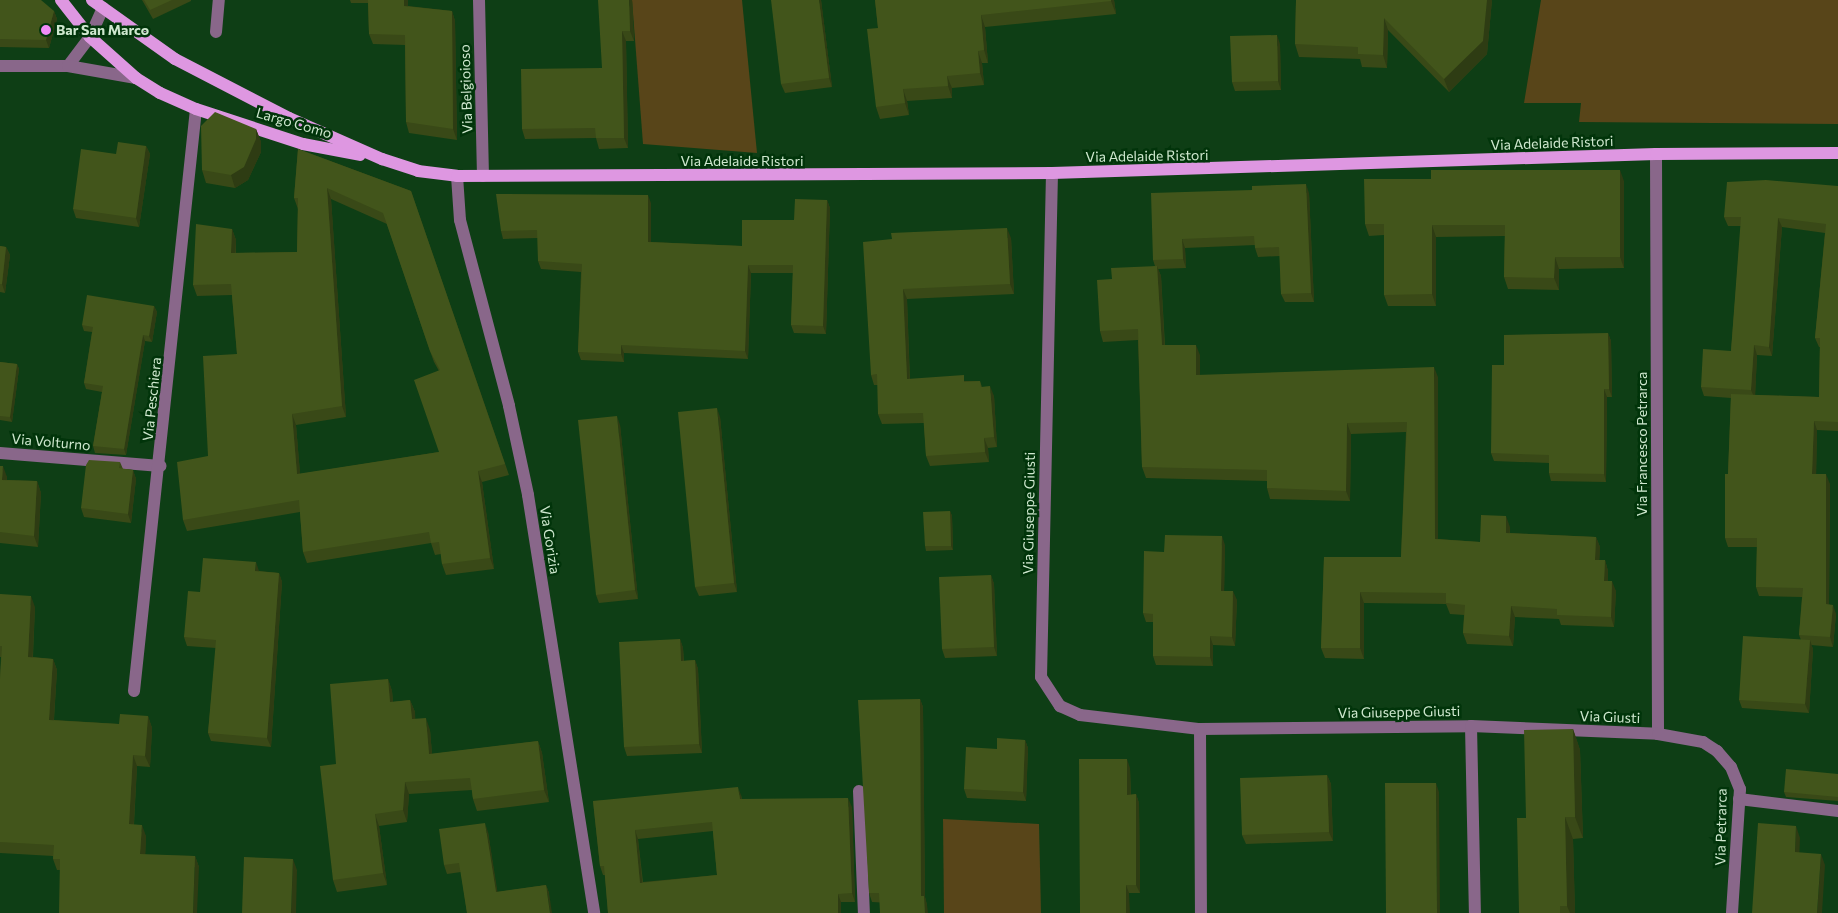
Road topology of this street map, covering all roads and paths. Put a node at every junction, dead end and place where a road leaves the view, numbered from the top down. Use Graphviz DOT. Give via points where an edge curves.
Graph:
graph roads {
  1 [pos="61,0"];
  2 [pos="92,0"];
  3 [pos="219,0"];
  4 [pos="479,0"];
  5 [pos="104,8"];
  6 [pos="216,32"];
  7 [pos="90,37"];
  8 [pos="0,66"];
  9 [pos="68,66"];
  10 [pos="136,78"];
  11 [pos="196,109"];
  12 [pos="1838,153"];
  13 [pos="1656,154"];
  14 [pos="382,159"];
  15 [pos="1052,173"];
  16 [pos="456,176"];
  17 [pos="483,176"];
  18 [pos="0,453"];
  19 [pos="160,466"];
  20 [pos="134,691"];
  21 [pos="1471,726"];
  22 [pos="1200,729"];
  23 [pos="1658,734"];
  24 [pos="859,791"];
  25 [pos="1739,799"];
  26 [pos="1838,811"];
  27 [pos="594,913"];
  28 [pos="864,913"];
  29 [pos="1201,913"];
  30 [pos="1475,913"];
  31 [pos="1732,913"];
  1 -- 7 [label="main road, Largo Como"];
  2 -- 5 [label="main road, Largo Como"];
  3 -- 6 [label="street"];
  4 -- 17 [label="street, Via Belgioioso"];
  5 -- 7 [label="street"];
  5 -- 14 [label="main road, Largo Como" via="205,76"];
  7 -- 9 [label="street"];
  7 -- 10 [label="main road, Largo Como"];
  8 -- 9 [label="street"];
  9 -- 10 [label="street"];
  10 -- 11 [label="main road, Largo Como"];
  11 -- 14 [label="main road, Largo Como" via="303,144"];
  11 -- 19 [label="street, Via Peschiera"];
  12 -- 13 [label="main road, Via Adelaide Ristori"];
  13 -- 15 [label="main road, Via Adelaide Ristori"];
  13 -- 23 [label="street, Via Francesco Petrarca"];
  14 -- 16 [label="main road, Largo Como" via="418,171"];
  15 -- 17 [label="main road, Via Adelaide Ristori"];
  15 -- 22 [label="street, Via Giuseppe Giusti" via="1041,677 1060,706 1080,715"];
  16 -- 17 [label="main road, Via Adelaide Ristori"];
  16 -- 27 [label="street, Via Gorizia" via="460,220 509,406 528,495"];
  18 -- 19 [label="street, Via Volturno"];
  19 -- 20 [label="street, Via Peschiera"];
  21 -- 22 [label="street, Via Giuseppe Giusti"];
  21 -- 23 [label="street, Via Giusti"];
  21 -- 30 [label="street, Via Giuseppe Giusti"];
  22 -- 29 [label="street"];
  23 -- 25 [label="street, Via Petrarca" via="1703,742 1717,751 1731,767 1740,789"];
  24 -- 28 [label="street"];
  25 -- 26 [label="street"];
  25 -- 31 [label="street, Via Petrarca"];
}
